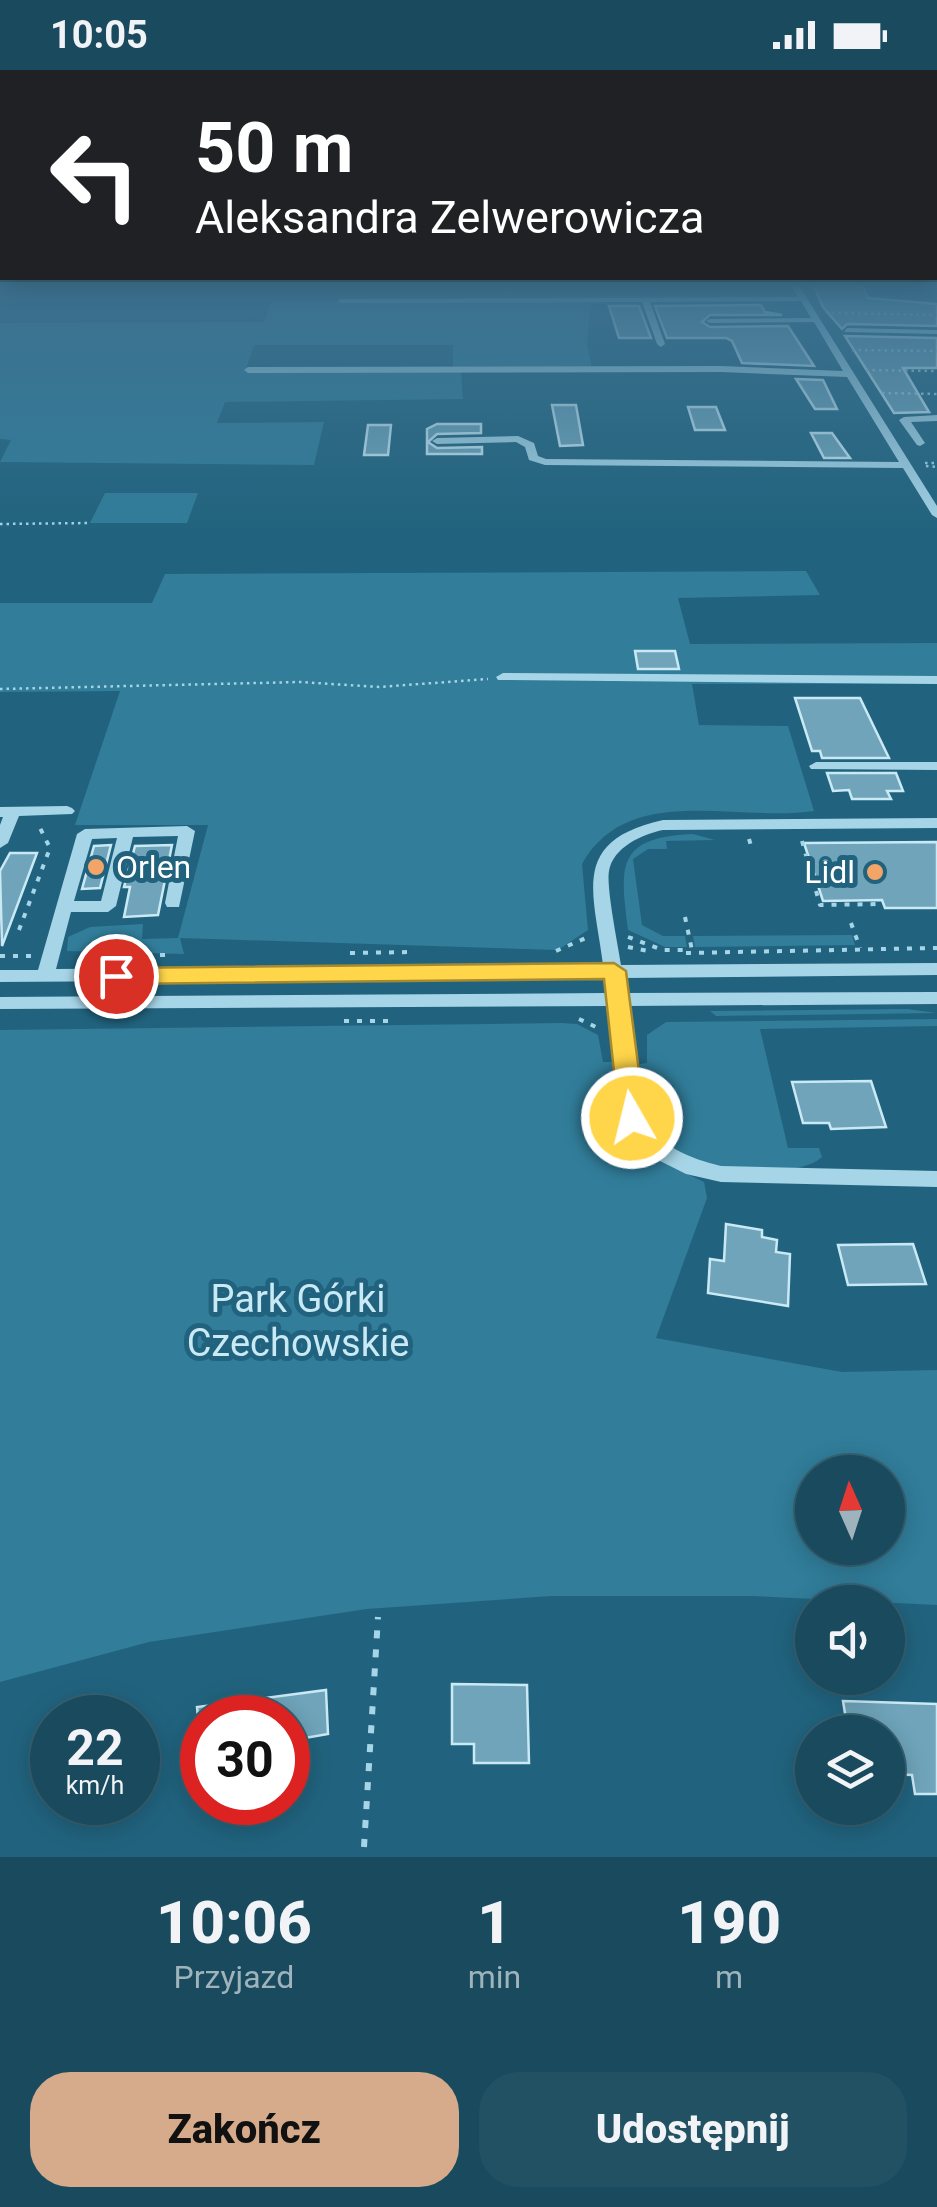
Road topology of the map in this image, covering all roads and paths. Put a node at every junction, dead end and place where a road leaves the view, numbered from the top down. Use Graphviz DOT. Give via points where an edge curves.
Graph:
graph roads {
  1 [pos="849,367"];
  2 [pos="248,370"];
  3 [pos="935,371"];
  4 [pos="854,374"];
  5 [pos="937,377"];
  6 [pos="872,393"];
  7 [pos="937,394"];
  8 [pos="937,418"];
  9 [pos="437,441"];
  10 [pos="920,444"];
  11 [pos="922,463"];
  12 [pos="907,465"];
  13 [pos="936,465"];
  14 [pos="937,515"];
  15 [pos="90,523"];
  16 [pos="0,524"];
  17 [pos="503,678"];
  18 [pos="937,680"];
  19 [pos="124,686"];
  20 [pos="0,689"];
  21 [pos="816,766"];
  22 [pos="937,766"];
  23 [pos="67,812"];
  24 [pos="8,814"];
  25 [pos="937,824"];
  26 [pos="126,833"];
  27 [pos="819,841"];
  28 [pos="0,843"];
  29 [pos="173,903"];
  30 [pos="882,904"];
  31 [pos="64,907"];
  32 [pos="685,917"];
  33 [pos="623,923"];
  34 [pos="851,923"];
  35 [pos="19,930"];
  36 [pos="626,937"];
  37 [pos="860,948"];
  38 [pos="692,950"];
  39 [pos="937,969"];
  40 [pos="614,971"];
  41 [pos="0,976"];
  42 [pos="45,976"];
  43 [pos="937,998"];
  44 [pos="618,1002"];
  45 [pos="0,1003"];
  46 [pos="937,1179"];
  47 [pos="378,1618"];
  48 [pos="364,1846"];
  1 -- 4 [label="street"];
  2 -- 4 [label="street"];
  3 -- 4 [label="path"];
  3 -- 5 [label="path"];
  4 -- 12 [label="street"];
  6 -- 7 [label="path"];
  8 -- 10 [label="street" via="904,420"];
  9 -- 12 [label="street" via="518,439 545,462"];
  11 -- 13 [label="path"];
  12 -- 14 [label="street"];
  15 -- 16 [label="path"];
  17 -- 18 [label="street"];
  17 -- 19 [label="path" via="379,687"];
  19 -- 20 [label="path"];
  21 -- 22 [label="street"];
  23 -- 24 [label="street"];
  24 -- 28 [label="street"];
  24 -- 35 [label="path" via="42,819 50,848"];
  25 -- 40 [label="street" via="680,824 639,831 617,844 600,872"];
  26 -- 29 [label="street" via="187,831"];
  26 -- 31 [label="street" via="85,834"];
  26 -- 31 [label="street" via="108,906"];
  27 -- 30 [label="path" via="800,841 820,905"];
  31 -- 42 [label="street"];
  32 -- 38 [label="path"];
  33 -- 36 [label="path"];
  34 -- 37 [label="path"];
  39 -- 40 [label="street"];
  40 -- 42 [label="street"];
  40 -- 44 [label="street"];
  41 -- 42 [label="street"];
  43 -- 44 [label="street"];
  44 -- 45 [label="street"];
  44 -- 46 [label="street" via="632,1118 663,1153 721,1174"];
  47 -- 48 [label="path"];
}
